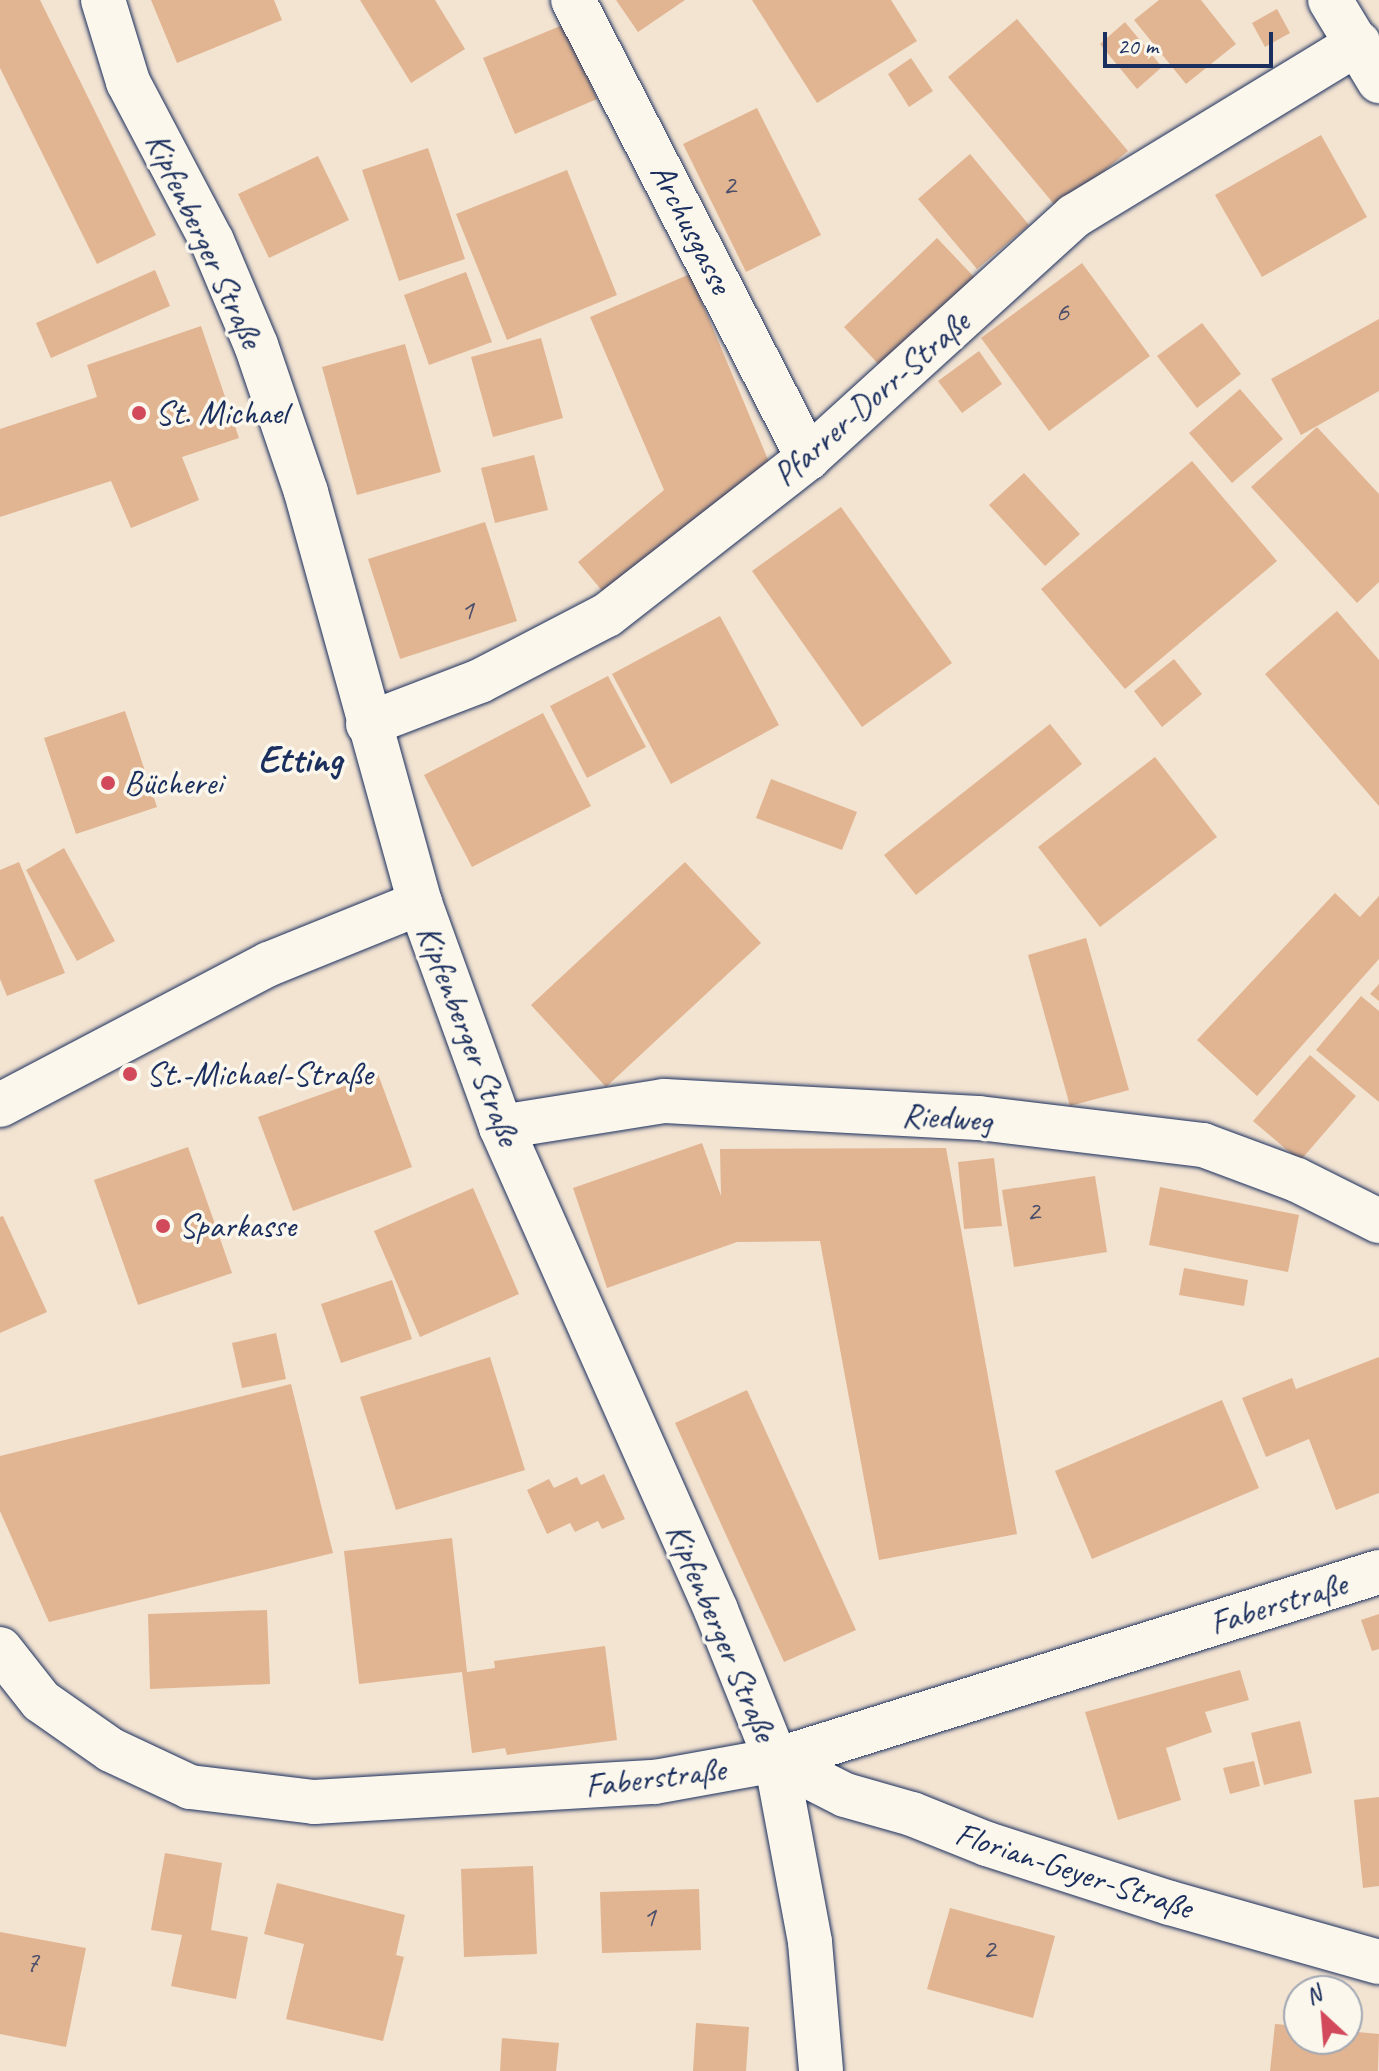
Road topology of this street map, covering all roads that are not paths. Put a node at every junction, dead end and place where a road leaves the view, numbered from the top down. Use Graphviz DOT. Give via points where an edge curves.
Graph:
graph roads {
  1 [pos="103,0"];
  2 [pos="573,0"];
  3 [pos="1330,0"];
  4 [pos="1358,43"];
  5 [pos="1379,81"];
  6 [pos="808,458"];
  7 [pos="368,724"];
  8 [pos="420,903"];
  9 [pos="0,1105"];
  10 [pos="501,1127"];
  11 [pos="1379,1221"];
  12 [pos="1379,1572"];
  13 [pos="0,1649"];
  14 [pos="776,1760"];
  15 [pos="1379,1962"];
  16 [pos="821,2071"];
  1 -- 7 [label="street, Kipfenberger Straße" via="128,82 212,241 256,345 306,492"];
  2 -- 6 [label="street, Archusgasse"];
  3 -- 4 [label="street"];
  4 -- 5 [label="street"];
  4 -- 6 [label="street, Pfarrer-Dorr-Straße" via="1074,216"];
  6 -- 7 [label="street, Pfarrer-Dorr-Straße" via="607,615 480,681"];
  7 -- 8 [label="street, Kipfenberger Straße"];
  8 -- 9 [label="street" via="269,964"];
  8 -- 10 [label="street, Kipfenberger Straße"];
  10 -- 11 [label="street, Riedweg" via="664,1101 979,1118 1203,1145 1297,1180"];
  10 -- 14 [label="street, Kipfenberger Straße" via="716,1610"];
  12 -- 14 [label="street, Faberstraße"];
  13 -- 14 [label="street, Faberstraße" via="41,1701 111,1750 190,1787 314,1802 655,1782"];
  14 -- 15 [label="street, Florian-Geyer-Straße" via="845,1795 987,1844"];
  14 -- 16 [label="street, Kipfenberger Straße" via="810,1942"];
}
